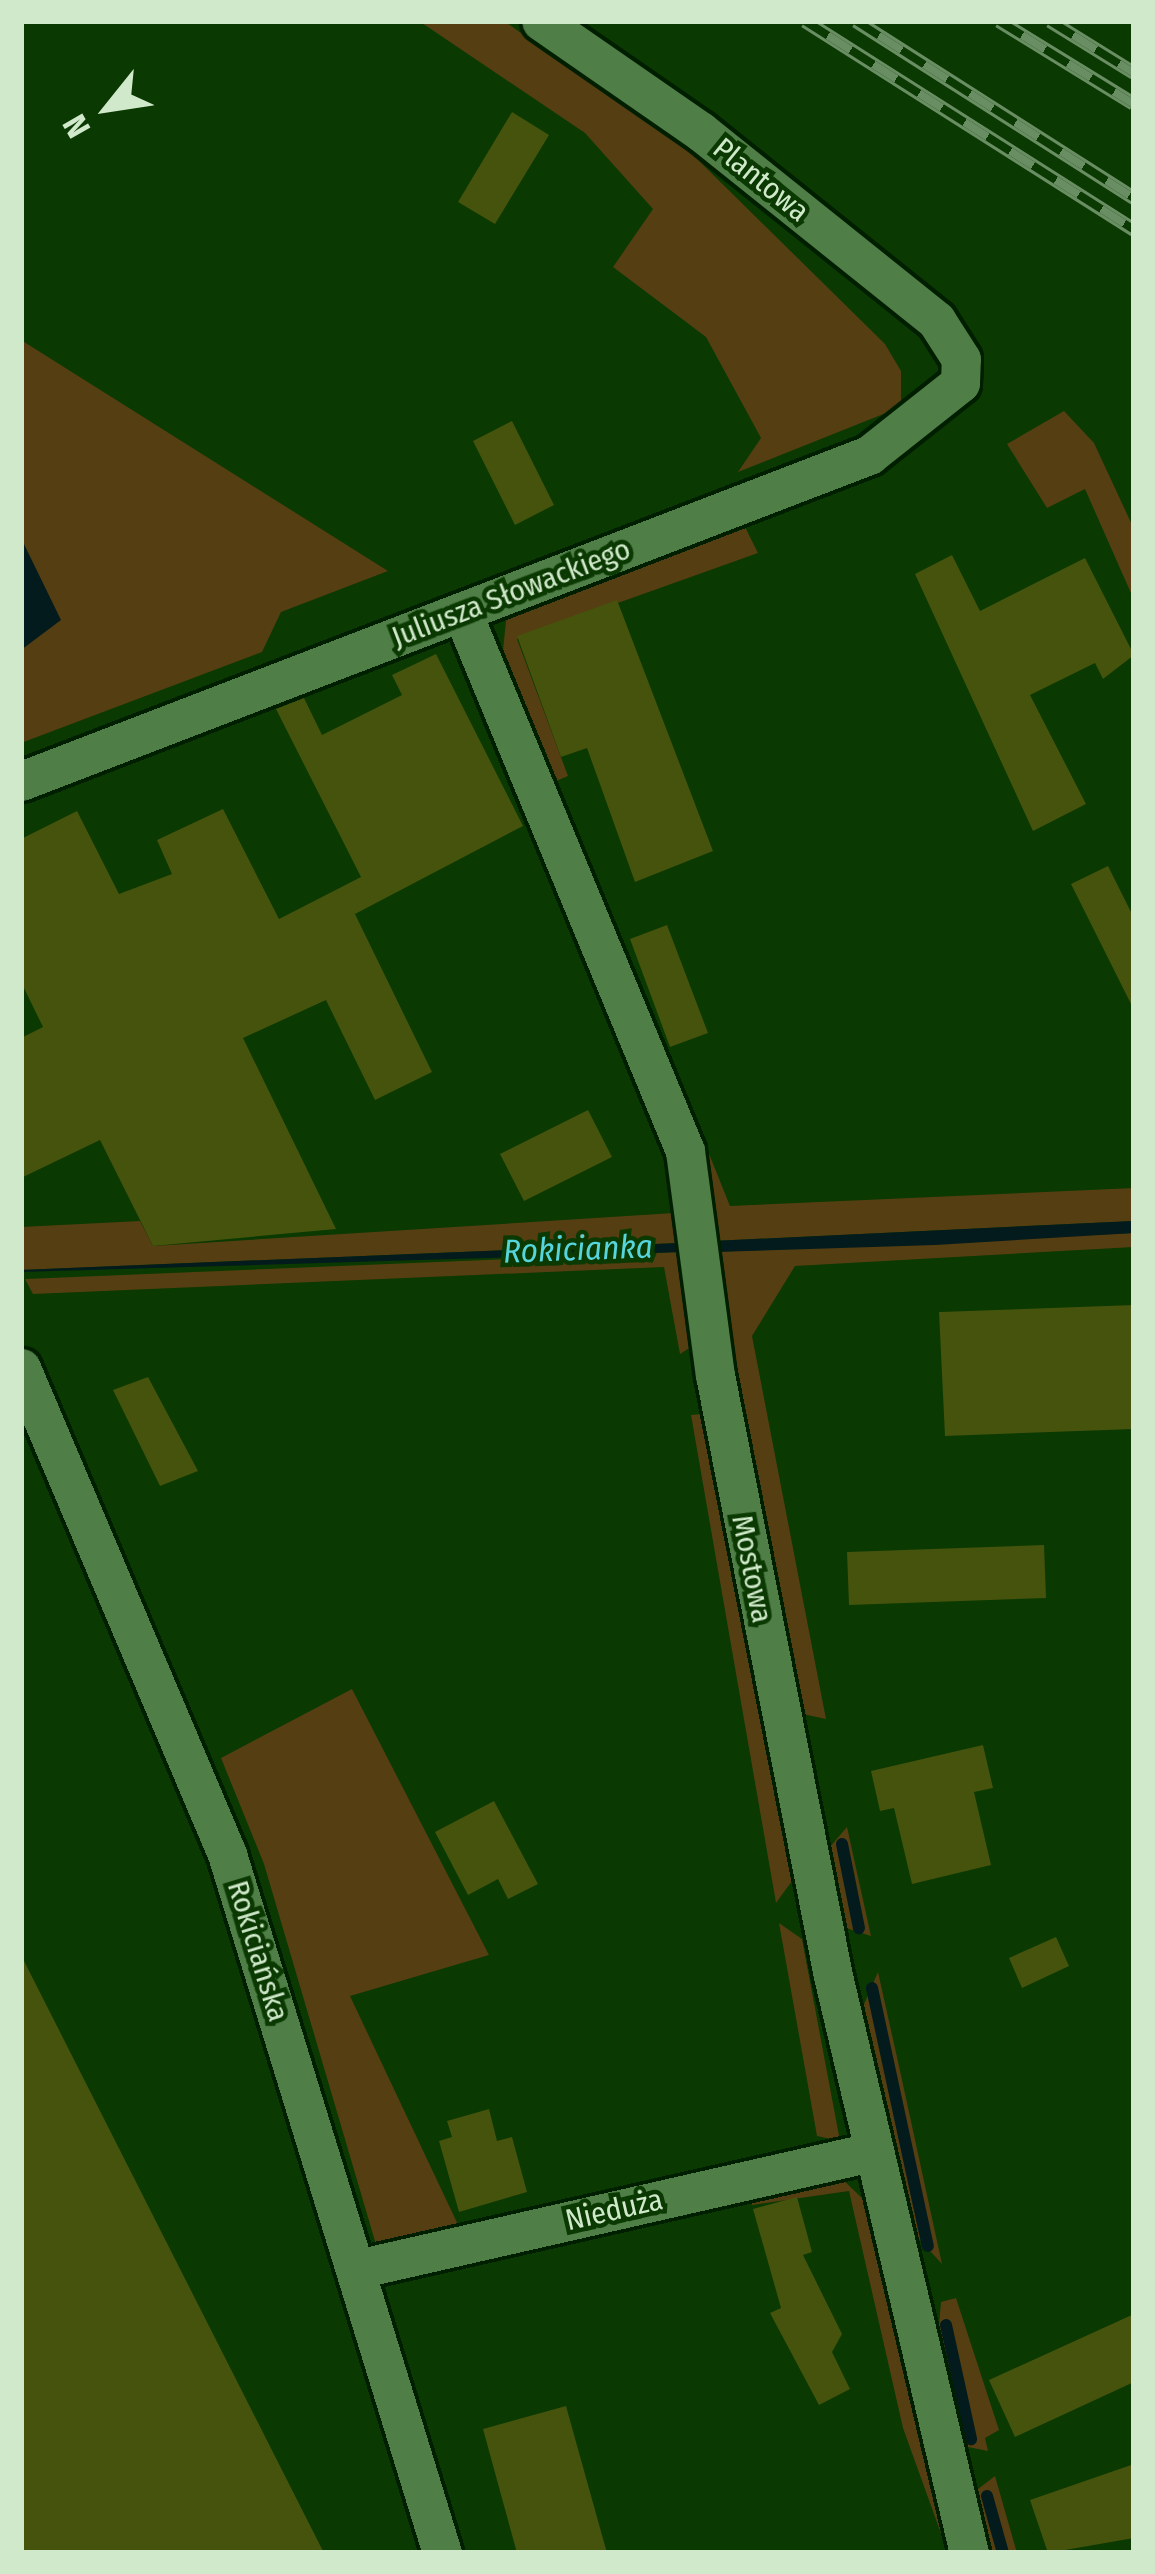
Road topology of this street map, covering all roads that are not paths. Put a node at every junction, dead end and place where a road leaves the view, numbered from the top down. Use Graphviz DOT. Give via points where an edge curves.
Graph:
graph roads {
  1 [pos="541,21"];
  2 [pos="961,359"];
  3 [pos="462,612"];
  4 [pos="21,781"];
  5 [pos="21,1368"];
  6 [pos="872,2152"];
  7 [pos="357,2269"];
  8 [pos="442,2553"];
  9 [pos="969,2553"];
  1 -- 2 [label="street, Plantowa" via="936,320"];
  2 -- 3 [label="street, Juliusza Słowackiego" via="959,383 932,415 869,455"];
  3 -- 4 [label="street, Juliusza Słowackiego"];
  3 -- 6 [label="street, Mostowa" via="659,1072"];
  5 -- 7 [label="street, Rokiciańska" via="227,1854"];
  6 -- 7 [label="street, Nieduża"];
  6 -- 9 [label="street, Mostowa"];
  7 -- 8 [label="street, Rokiciańska"];
}
